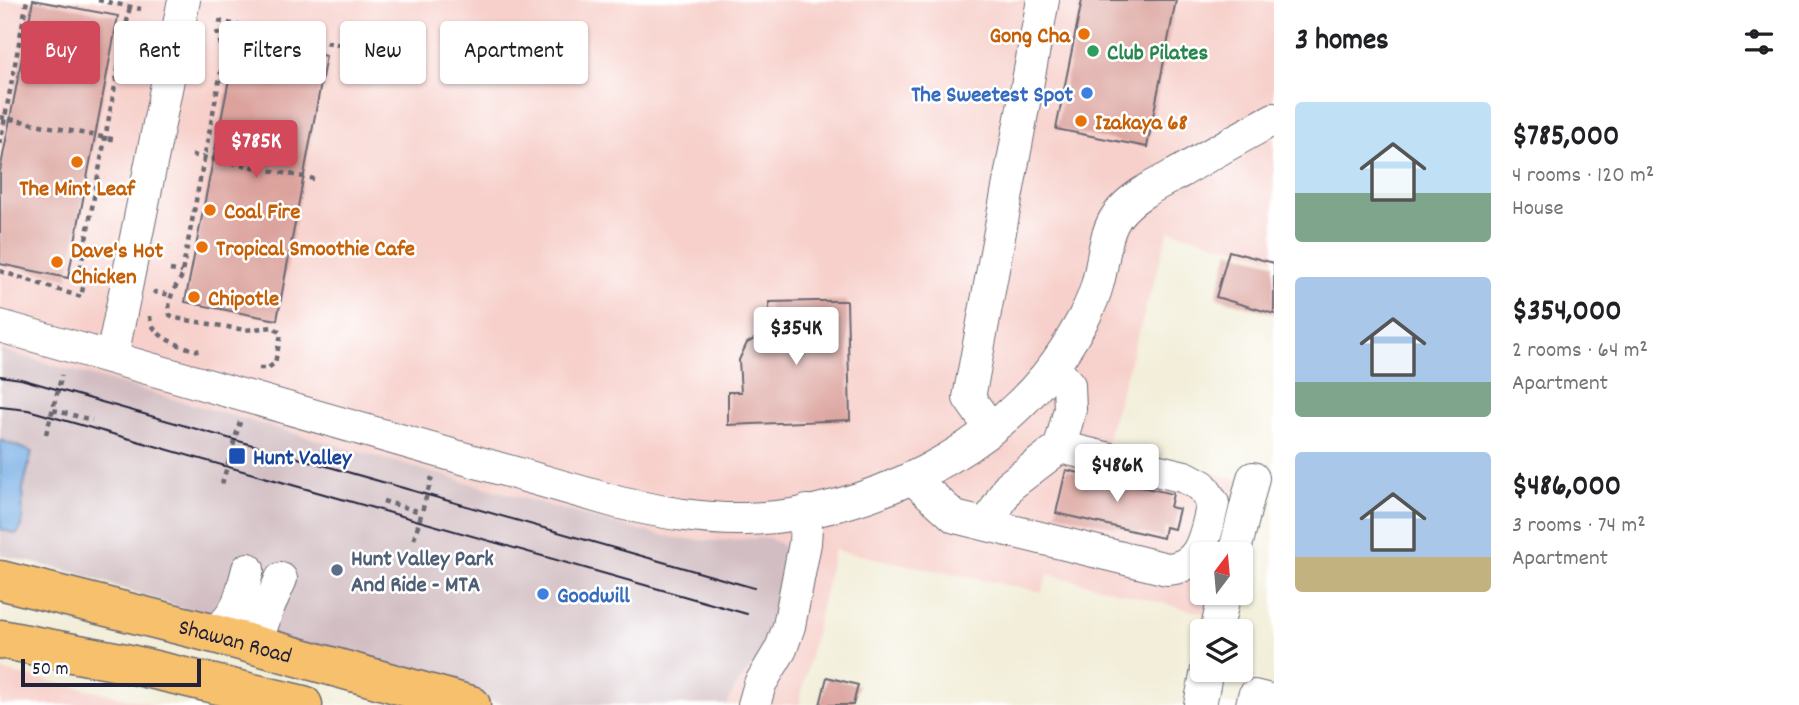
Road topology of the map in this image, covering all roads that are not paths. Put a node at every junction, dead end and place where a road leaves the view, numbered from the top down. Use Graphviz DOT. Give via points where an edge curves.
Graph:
graph roads {
  1 [pos="184,0"];
  2 [pos="1043,0"];
  3 [pos="1274,119"];
  4 [pos="0,326"];
  5 [pos="112,357"];
  6 [pos="1053,367"];
  7 [pos="991,429"];
  8 [pos="1060,447"];
  9 [pos="912,478"];
  10 [pos="1253,478"];
  11 [pos="807,512"];
  12 [pos="987,525"];
  13 [pos="1237,542"];
  14 [pos="247,569"];
  15 [pos="281,579"];
  16 [pos="0,580"];
  17 [pos="215,634"];
  18 [pos="0,639"];
  19 [pos="255,646"];
  20 [pos="1205,682"];
  21 [pos="241,690"];
  22 [pos="1274,701"];
  23 [pos="303,705"];
  24 [pos="471,705"];
  25 [pos="754,705"];
  26 [pos="1200,705"];
  27 [pos="1252,705"];
  1 -- 5 [label="lane"];
  2 -- 7 [label="lane" via="969,398"];
  3 -- 6 [label="lane" via="1153,187 1116,216 1095,294"];
  4 -- 5 [label="lane"];
  5 -- 11 [label="lane" via="620,503 682,516 746,519"];
  6 -- 7 [label="lane" via="1017,408"];
  6 -- 8 [label="lane" via="1069,385 1070,409"];
  7 -- 9 [label="lane"];
  8 -- 12 [label="lane" via="1009,486"];
  8 -- 12 [label="lane" via="1185,477 1202,486 1213,503 1203,544 1194,559 1167,569"];
  9 -- 11 [label="lane"];
  9 -- 12 [label="lane" via="955,517"];
  10 -- 13 [label="lane"];
  11 -- 25 [label="lane" via="789,626"];
  14 -- 17 [label="lane" via="234,615"];
  15 -- 19 [label="lane"];
  16 -- 17 [label="main road, Shawan Road"];
  17 -- 19 [label="main road, Shawan Road"];
  18 -- 21 [label="main road, Shawan Road"];
  19 -- 21 [label="main road"];
  19 -- 24 [label="main road, Shawan Road"];
  20 -- 26 [label="lane"];
  21 -- 23 [label="main road, Shawan Road"];
  22 -- 27 [label="lane" via="1254,696"];
}
